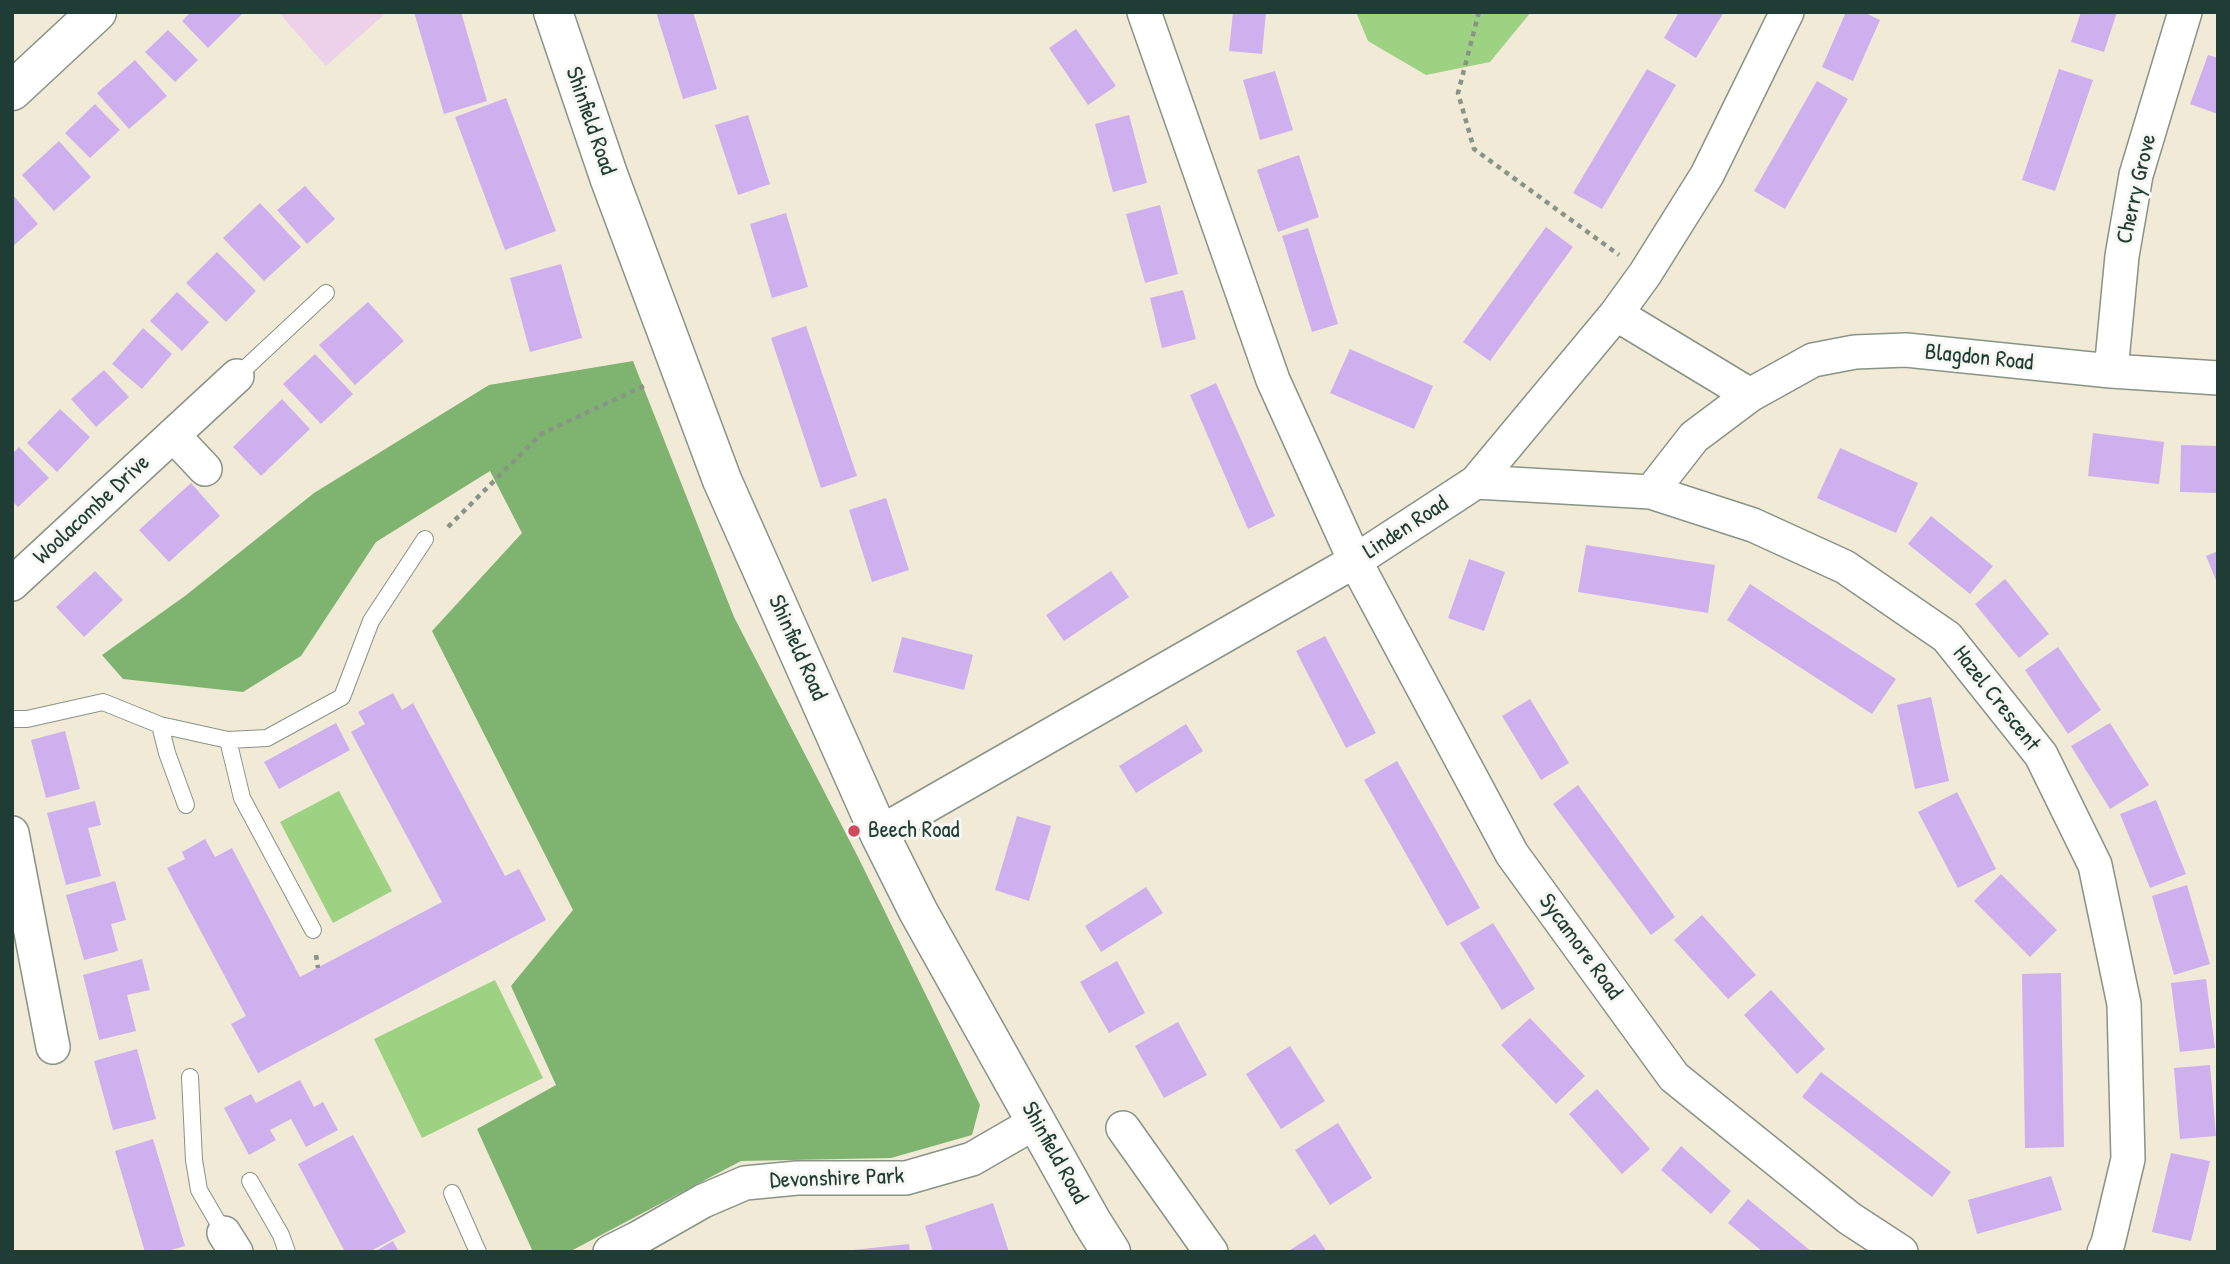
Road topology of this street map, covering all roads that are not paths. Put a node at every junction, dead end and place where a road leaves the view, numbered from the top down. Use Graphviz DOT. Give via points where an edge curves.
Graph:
graph roads {
  1 [pos="97,12"];
  2 [pos="553,12"];
  3 [pos="1144,12"];
  4 [pos="1787,12"];
  5 [pos="2185,12"];
  6 [pos="12,91"];
  7 [pos="326,293"];
  8 [pos="1616,314"];
  9 [pos="2111,371"];
  10 [pos="237,376"];
  11 [pos="2218,378"];
  12 [pos="1750,395"];
  13 [pos="173,435"];
  14 [pos="205,469"];
  15 [pos="1476,482"];
  16 [pos="1651,492"];
  17 [pos="425,539"];
  18 [pos="1355,561"];
  19 [pos="12,584"];
  20 [pos="12,719"];
  21 [pos="160,725"];
  22 [pos="228,740"];
  23 [pos="186,805"];
  24 [pos="12,833"];
  25 [pos="879,833"];
  26 [pos="313,930"];
  27 [pos="53,1047"];
  28 [pos="190,1077"];
  29 [pos="1036,1122"];
  30 [pos="1123,1128"];
  31 [pos="250,1181"];
  32 [pos="452,1193"];
  33 [pos="230,1242"];
  34 [pos="631,1247"];
  35 [pos="287,1252"];
  36 [pos="478,1252"];
  37 [pos="1111,1252"];
  38 [pos="1211,1252"];
  39 [pos="1901,1252"];
  40 [pos="2104,1252"];
  1 -- 6 [label="main road"];
  2 -- 25 [label="main road, Shinfield Road" via="722,480"];
  3 -- 18 [label="street, Linden Road" via="1273,380"];
  4 -- 8 [label="street, Linden Road" via="1707,175"];
  5 -- 9 [label="street, Cherry Grove" via="2136,176 2122,256"];
  7 -- 10 [label="lane"];
  8 -- 12 [label="street"];
  8 -- 15 [label="street, Linden Road"];
  9 -- 11 [label="street, Blagdon Road"];
  9 -- 12 [label="street, Blagdon Road" via="1906,350 1855,352 1813,360"];
  10 -- 13 [label="street, Woolacombe Drive"];
  12 -- 16 [label="street, Blagdon Road" via="1694,438"];
  13 -- 14 [label="street"];
  13 -- 19 [label="street, Woolacombe Drive"];
  15 -- 16 [label="street, Hazel Crescent"];
  15 -- 18 [label="street, Linden Road"];
  16 -- 40 [label="street, Hazel Crescent" via="1753,525 1845,567 1947,637 2042,755 2095,865 2124,1004 2128,1158"];
  17 -- 22 [label="lane" via="371,621 342,697 267,738"];
  18 -- 25 [label="street"];
  18 -- 39 [label="street, Sycamore Road" via="1512,854 1674,1077 1849,1218"];
  20 -- 21 [label="lane" via="103,702"];
  21 -- 22 [label="lane"];
  21 -- 23 [label="lane"];
  22 -- 26 [label="lane" via="242,797"];
  24 -- 27 [label="street"];
  25 -- 29 [label="main road, Shinfield Road"];
  28 -- 33 [label="lane" via="199,1191"];
  29 -- 34 [label="street, Devonshire Park" via="972,1159 906,1178 797,1178 745,1184 703,1201"];
  29 -- 37 [label="main road, Shinfield Road"];
  30 -- 38 [label="street"];
  31 -- 35 [label="lane"];
  32 -- 36 [label="lane"];
}
